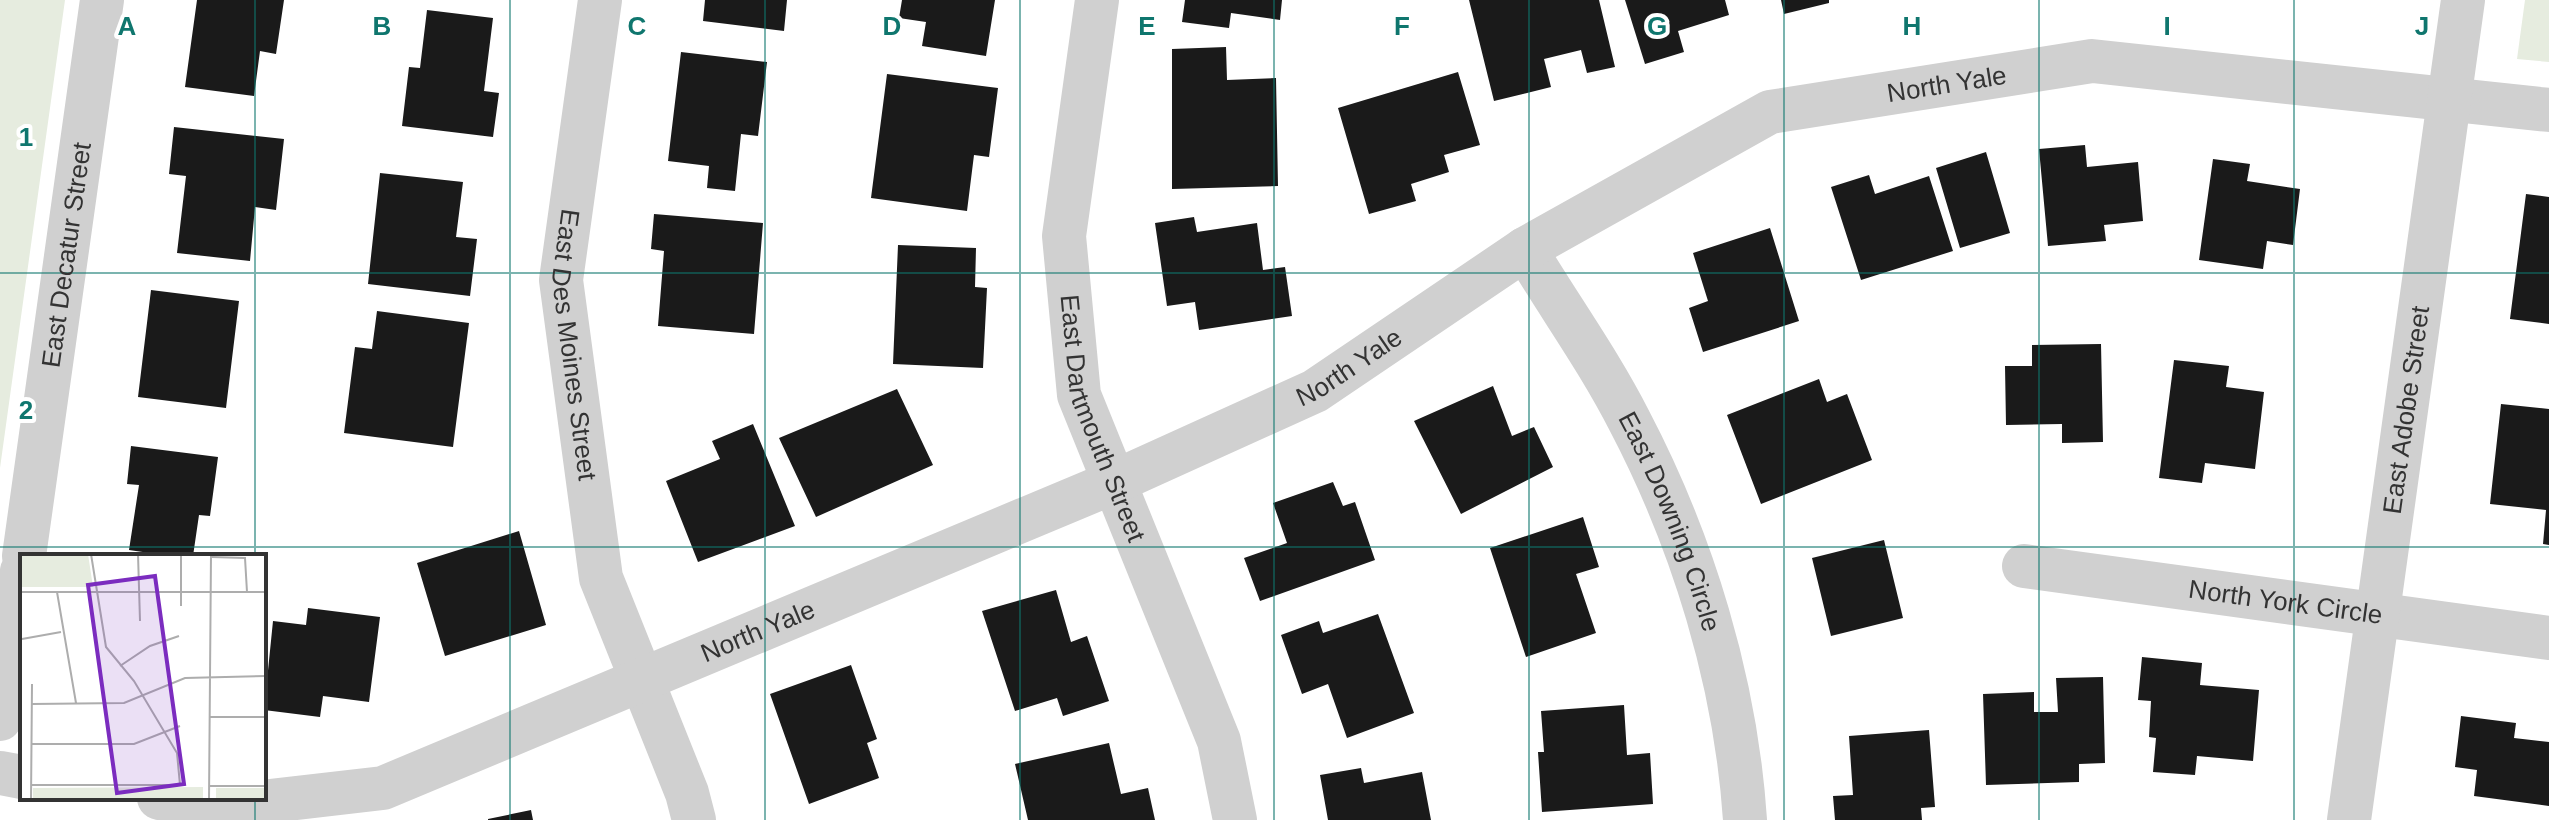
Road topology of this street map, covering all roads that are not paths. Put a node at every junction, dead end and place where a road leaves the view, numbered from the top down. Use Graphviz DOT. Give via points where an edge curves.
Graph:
graph roads {
  1 [pos="102,0"];
  2 [pos="600,0"];
  3 [pos="1097,0"];
  4 [pos="2463,0"];
  5 [pos="2449,101"];
  6 [pos="2549,110"];
  7 [pos="1525,249"];
  8 [pos="1114,482"];
  9 [pos="24,554"];
  10 [pos="2024,566"];
  11 [pos="20,584"];
  12 [pos="2377,614"];
  13 [pos="2549,638"];
  14 [pos="642,682"];
  15 [pos="0,719"];
  16 [pos="0,773"];
  17 [pos="20,777"];
  18 [pos="172,800"];
  19 [pos="694,820"];
  20 [pos="1235,820"];
  21 [pos="1745,820"];
  22 [pos="2349,820"];
  1 -- 9 [label="street, East Decatur Street"];
  2 -- 14 [label="street, East Des Moines Street" via="561,280 601,578"];
  3 -- 8 [label="street, East Dartmouth Street" via="1064,236 1079,395"];
  4 -- 5 [label="street, East Adobe Street"];
  5 -- 6 [label="street, North Yale"];
  5 -- 7 [label="street, North Yale" via="2092,61 1770,112"];
  5 -- 12 [label="street, East Adobe Street"];
  7 -- 8 [label="street, North Yale" via="1315,391"];
  7 -- 21 [label="street, East Downing Circle" via="1629,419 1671,511 1716,641 1741,762"];
  8 -- 14 [label="street, North Yale"];
  8 -- 20 [label="street, East Dartmouth Street" via="1219,741"];
  10 -- 12 [label="street, North York Circle"];
  11 -- 15 [label="street"];
  12 -- 13 [label="street, North York Circle"];
  12 -- 22 [label="street, East Adobe Street"];
  14 -- 18 [label="street, North Yale" via="383,788 218,807"];
  14 -- 19 [label="street, East Des Moines Street"];
  16 -- 17 [label="street"];
}
